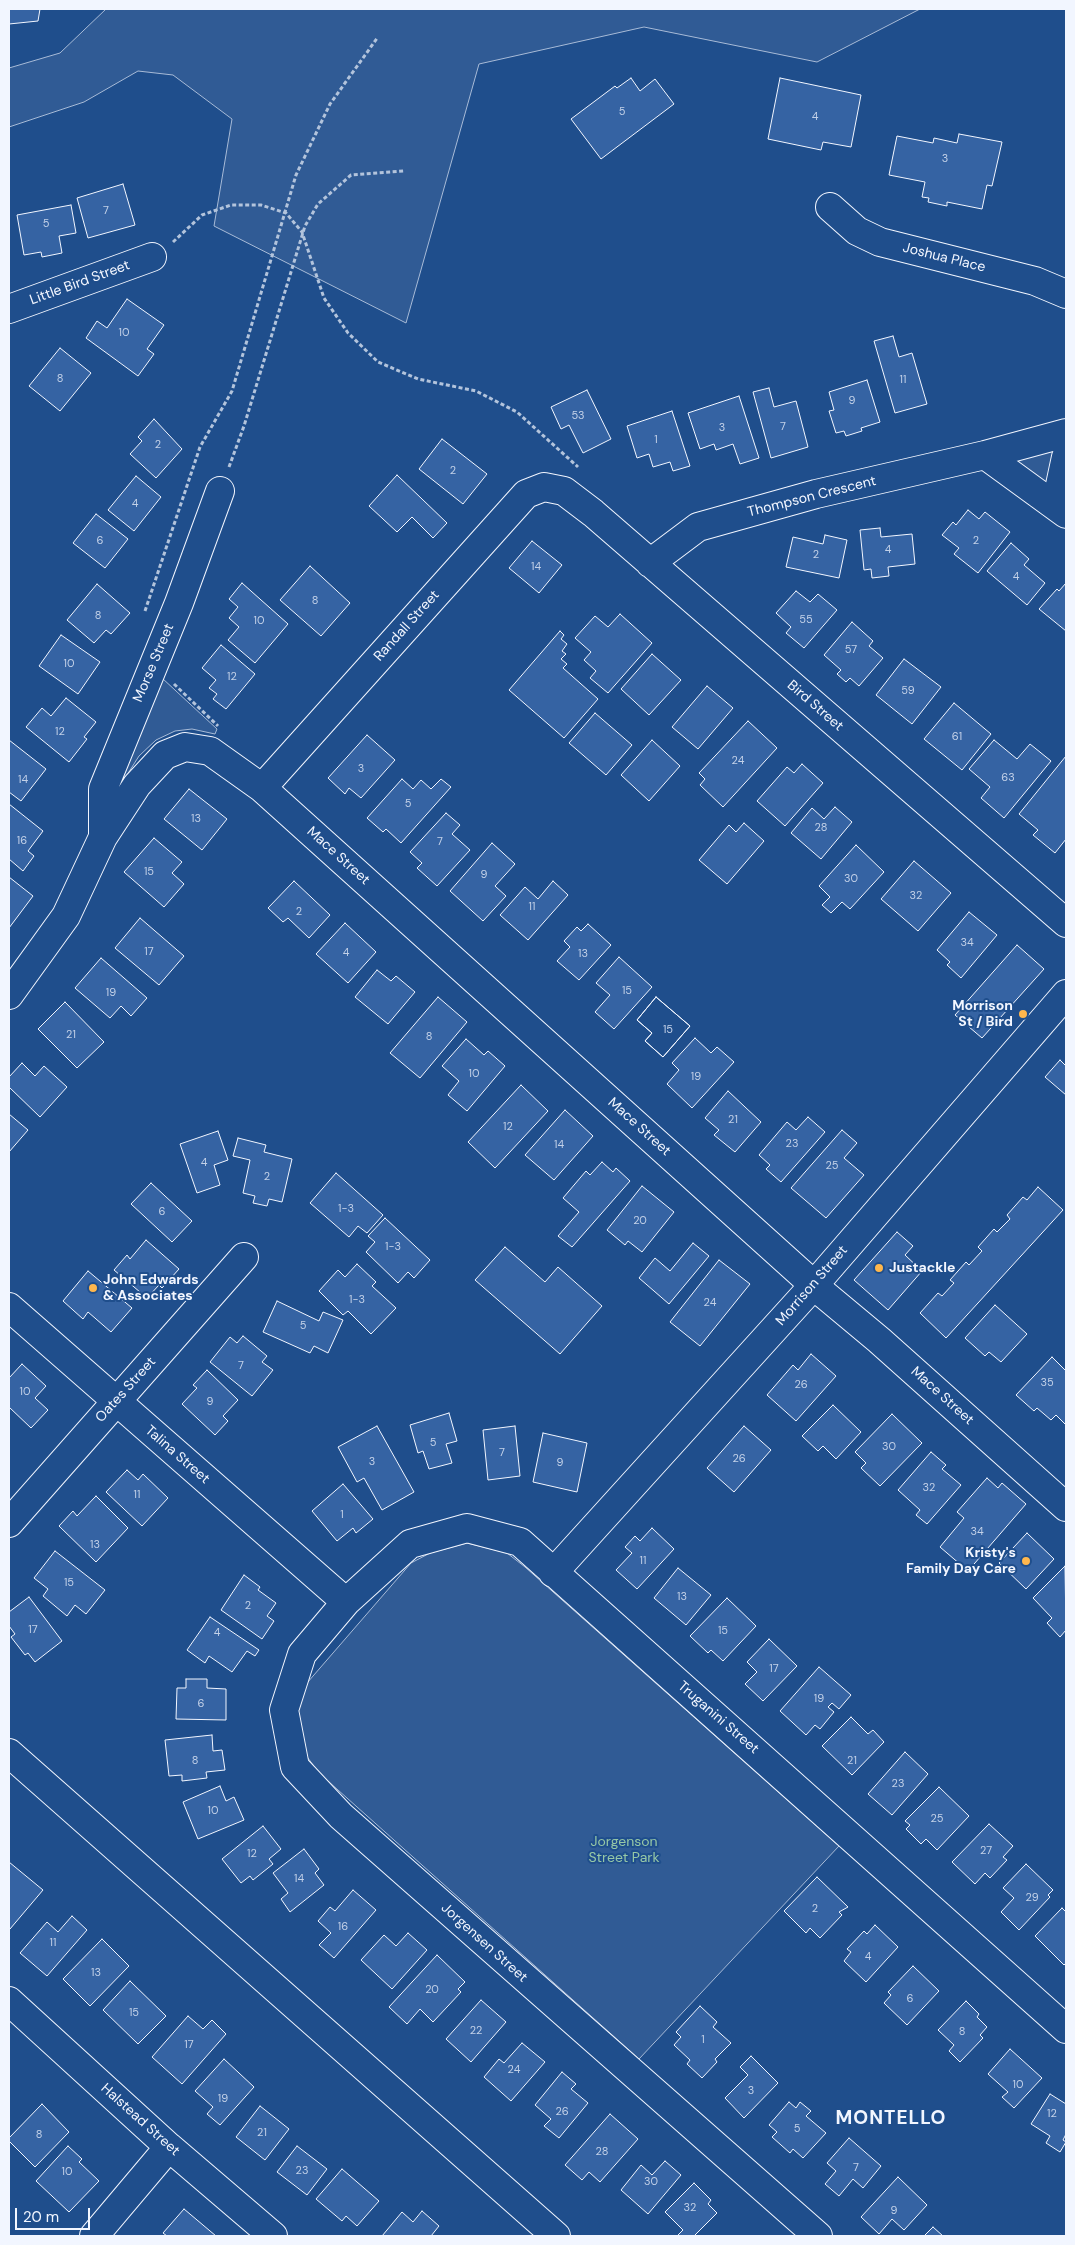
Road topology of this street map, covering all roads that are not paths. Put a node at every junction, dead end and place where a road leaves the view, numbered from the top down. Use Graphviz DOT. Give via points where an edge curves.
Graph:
graph roads {
  1 [pos="830,207"];
  2 [pos="152,257"];
  3 [pos="1066,294"];
  4 [pos="9,309"];
  5 [pos="1066,433"];
  6 [pos="985,455"];
  7 [pos="1066,457"];
  8 [pos="220,491"];
  9 [pos="564,491"];
  10 [pos="1061,509"];
  11 [pos="650,563"];
  12 [pos="210,751"];
  13 [pos="262,788"];
  14 [pos="103,837"];
  15 [pos="1066,923"];
  16 [pos="1066,994"];
  17 [pos="9,995"];
  18 [pos="244,1257"];
  19 [pos="814,1285"];
  20 [pos="9,1308"];
  21 [pos="115,1401"];
  22 [pos="1066,1507"];
  23 [pos="9,1523"];
  24 [pos="553,1573"];
  25 [pos="346,1602"];
  26 [pos="9,1754"];
  27 [pos="9,2002"];
  28 [pos="1066,2029"];
  29 [pos="169,2147"];
  30 [pos="94,2236"];
  31 [pos="273,2236"];
  32 [pos="556,2236"];
  33 [pos="818,2236"];
  1 -- 3 [label="street, Joshua Place" via="857,231 880,242 1035,281"];
  2 -- 4 [label="street, Little Bird Street"];
  5 -- 6 [label="street"];
  6 -- 10 [label="street"];
  6 -- 11 [label="street, Thompson Crescent" via="816,494 698,527"];
  7 -- 10 [label="street"];
  8 -- 14 [label="street, Morse Street" via="179,604 104,788"];
  9 -- 11 [label="street, Bird Street" via="593,512"];
  9 -- 13 [label="street, Randall Street" via="544,487 526,494"];
  11 -- 15 [label="street, Bird Street"];
  12 -- 13 [label="street, Mace Street"];
  12 -- 14 [label="street, Morse Street" via="185,747 165,755 137,784"];
  13 -- 19 [label="street, Mace Street"];
  14 -- 17 [label="street, Morse Street" via="66,916"];
  16 -- 19 [label="street, Morrison Street"];
  18 -- 21 [label="street, Oates Street"];
  19 -- 22 [label="street, Mace Street"];
  19 -- 24 [label="street, Morrison Street"];
  20 -- 21 [label="street, Talina Street"];
  21 -- 23 [label="street, Oates Street"];
  21 -- 25 [label="street, Talina Street"];
  24 -- 25 [label="street, Truganini Street" via="520,1542 467,1528 410,1544"];
  24 -- 28 [label="street, Truganini Street"];
  25 -- 33 [label="street, Jorgensen Street" via="302,1654 284,1710 294,1767 341,1816"];
  26 -- 32 [label="street"];
  27 -- 29 [label="street, Halstead Street"];
  29 -- 30 [label="street"];
  29 -- 31 [label="street, Halstead Street"];
}
